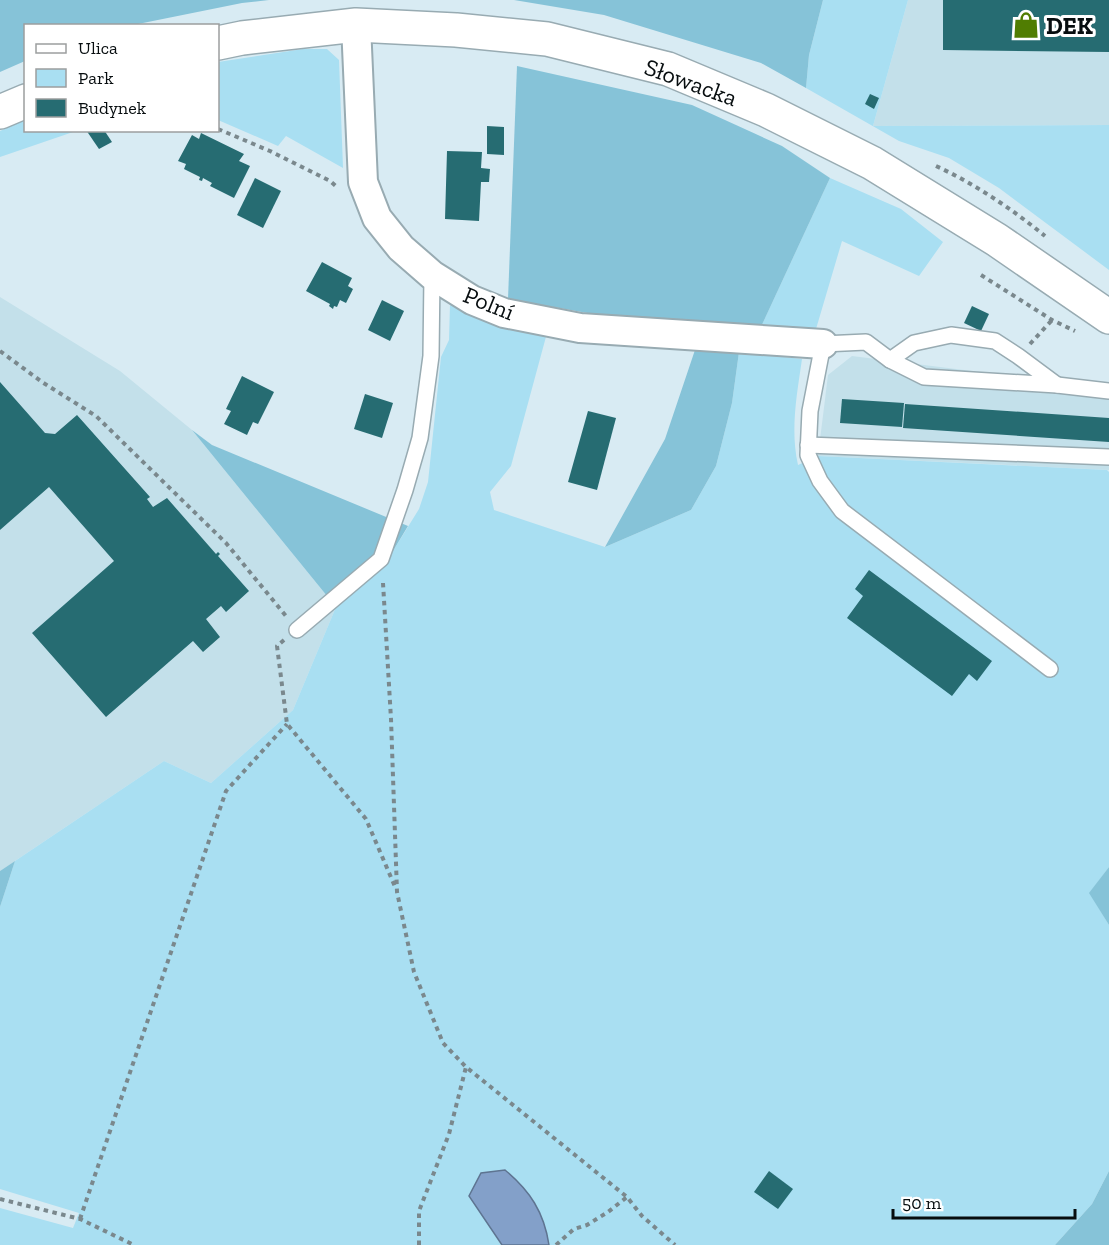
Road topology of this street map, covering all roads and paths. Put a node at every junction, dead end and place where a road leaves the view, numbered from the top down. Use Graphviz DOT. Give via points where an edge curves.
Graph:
graph roads {
  1 [pos="356,25"];
  2 [pos="219,43"];
  3 [pos="24,102"];
  4 [pos="0,111"];
  5 [pos="219,129"];
  6 [pos="339,189"];
  7 [pos="981,274"];
  8 [pos="432,275"];
  9 [pos="1109,317"];
  10 [pos="1052,320"];
  11 [pos="1080,333"];
  12 [pos="823,344"];
  13 [pos="0,351"];
  14 [pos="1018,356"];
  15 [pos="890,360"];
  16 [pos="1057,385"];
  17 [pos="1109,391"];
  18 [pos="808,445"];
  19 [pos="1109,457"];
  20 [pos="381,559"];
  21 [pos="297,630"];
  22 [pos="1050,669"];
  23 [pos="287,723"];
  24 [pos="397,892"];
  25 [pos="466,1067"];
  26 [pos="627,1197"];
  27 [pos="0,1199"];
  28 [pos="80,1219"];
  29 [pos="134,1245"];
  30 [pos="419,1245"];
  31 [pos="556,1245"];
  32 [pos="675,1245"];
  1 -- 2 [label="street, Słowacka"];
  1 -- 8 [label="street, Polní" via="363,182 377,219 401,248"];
  1 -- 9 [label="street, Słowacka" via="547,39 668,69 766,110 872,163 997,240"];
  3 -- 4 [label="street"];
  5 -- 6 [label="path" via="280,156"];
  7 -- 10 [label="path"];
  8 -- 12 [label="street, Polní" via="472,300 504,313 580,328"];
  8 -- 20 [label="lane" via="430,356 420,438"];
  10 -- 11 [label="path"];
  10 -- 14 [label="path"];
  12 -- 15 [label="lane" via="866,342"];
  12 -- 18 [label="lane" via="810,411"];
  13 -- 21 [label="path" via="96,416 225,543"];
  14 -- 15 [label="lane" via="995,341 951,335 914,343"];
  14 -- 16 [label="lane"];
  15 -- 16 [label="lane" via="924,377"];
  16 -- 17 [label="lane"];
  18 -- 19 [label="lane"];
  18 -- 22 [label="lane" via="808,455 820,481 842,511"];
  20 -- 21 [label="lane"];
  20 -- 24 [label="path"];
  21 -- 23 [label="path" via="277,646"];
  23 -- 24 [label="path" via="366,819"];
  23 -- 28 [label="path" via="226,791"];
  24 -- 25 [label="path" via="414,972 443,1043"];
  25 -- 26 [label="path"];
  25 -- 30 [label="path" via="449,1134 419,1211"];
  26 -- 31 [label="path" via="587,1226 574,1229"];
  26 -- 32 [label="path"];
  27 -- 28 [label="path"];
  28 -- 29 [label="path"];
}
